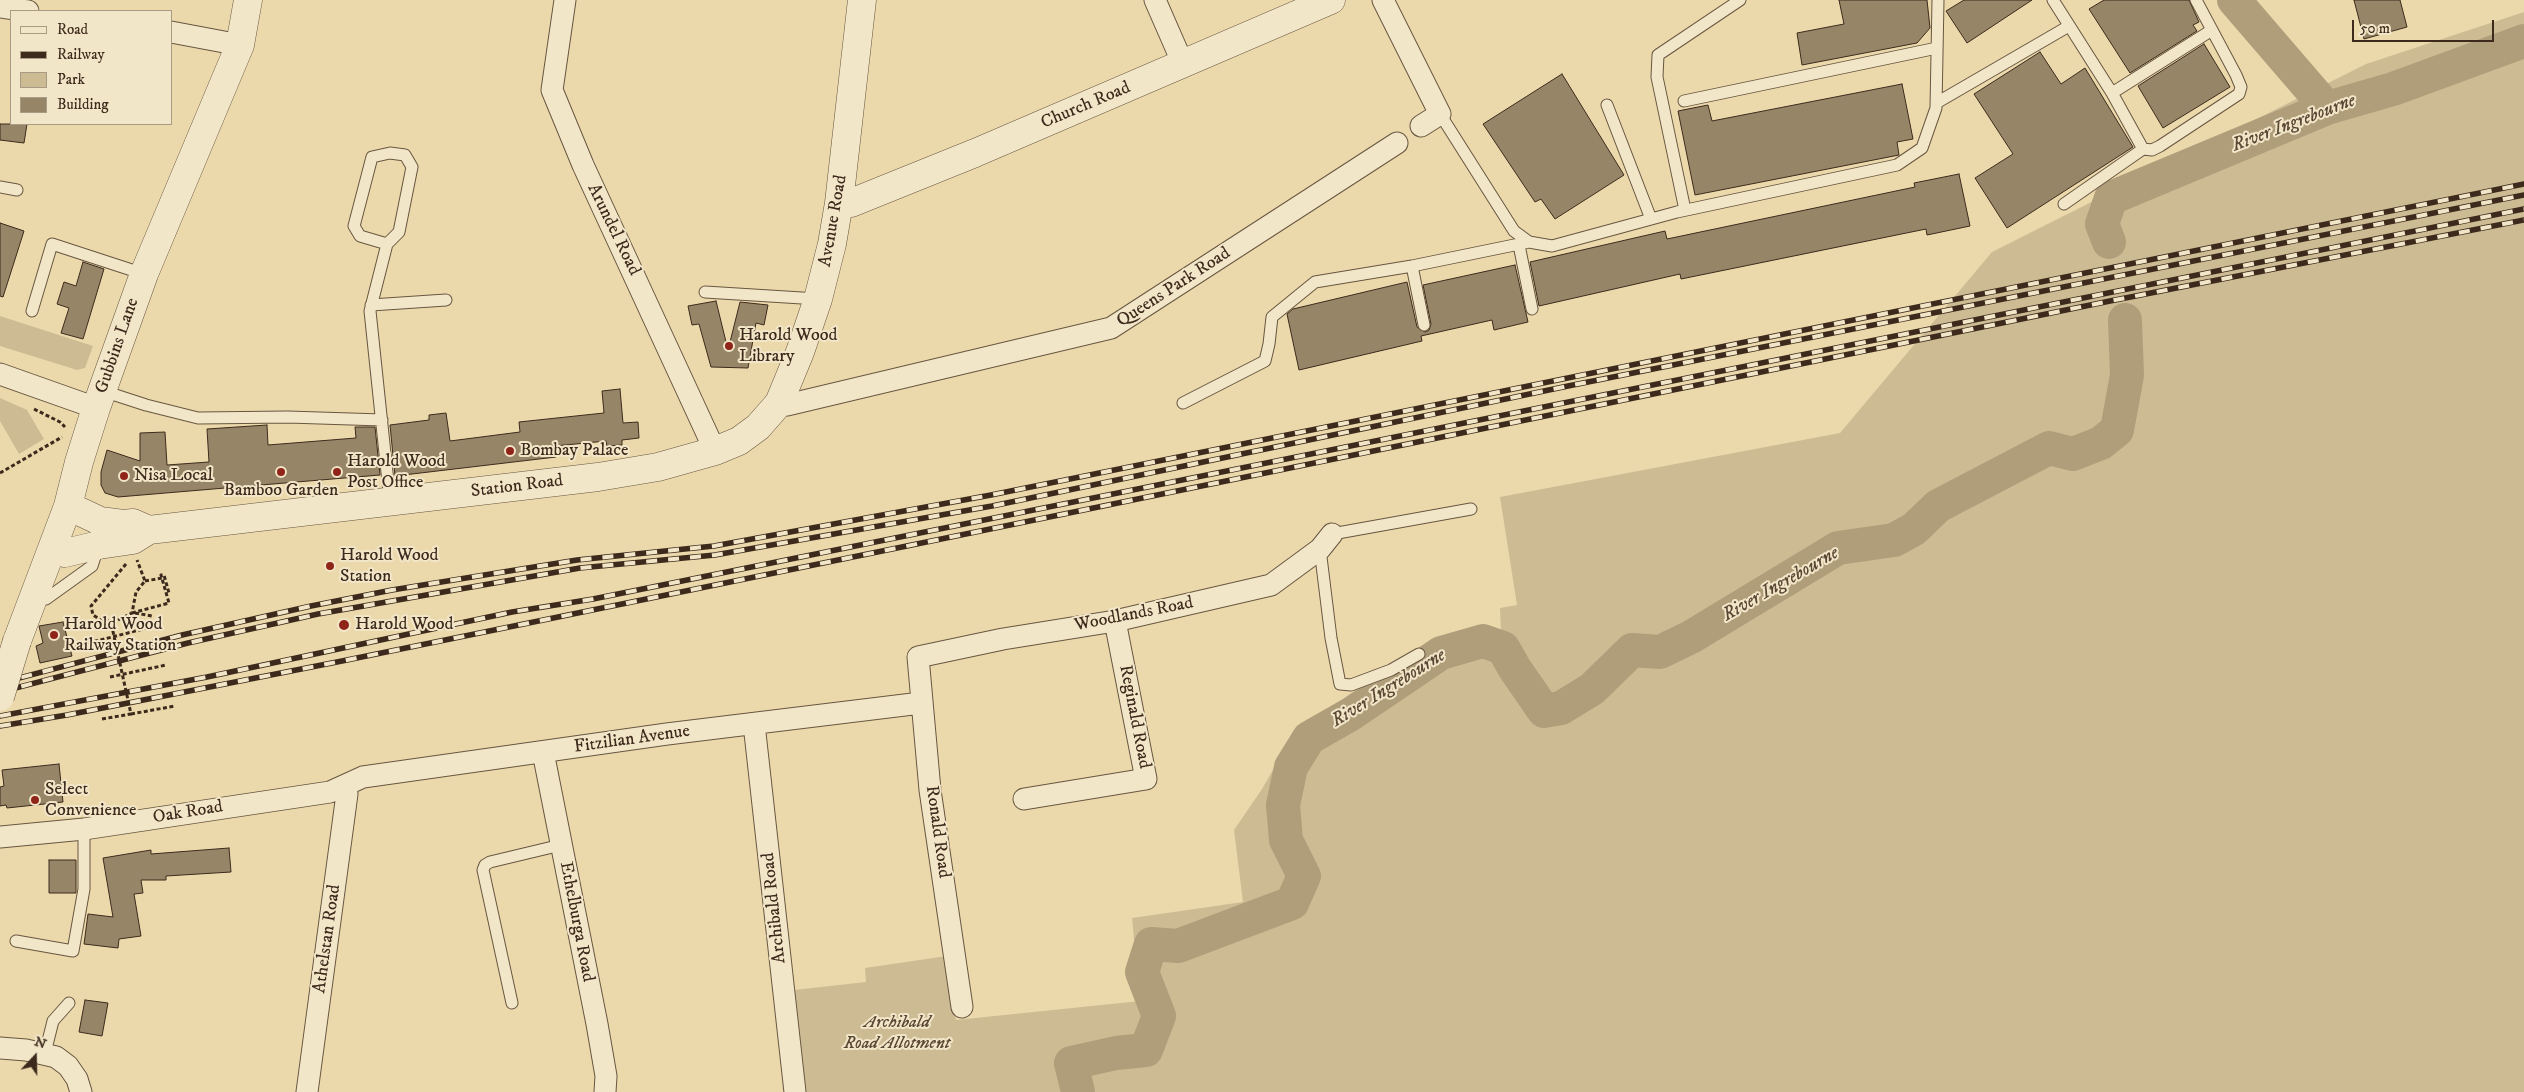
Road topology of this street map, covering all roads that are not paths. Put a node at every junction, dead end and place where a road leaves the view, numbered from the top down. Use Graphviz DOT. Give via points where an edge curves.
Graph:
graph roads {
  1 [pos="248,0"];
  2 [pos="565,0"];
  3 [pos="862,0"];
  4 [pos="1155,0"];
  5 [pos="1331,0"];
  6 [pos="1383,0"];
  7 [pos="1740,0"];
  8 [pos="1938,0"];
  9 [pos="2053,0"];
  10 [pos="2196,0"];
  11 [pos="2069,26"];
  12 [pos="2212,30"];
  13 [pos="172,32"];
  14 [pos="240,45"];
  15 [pos="1937,48"];
  16 [pos="1183,64"];
  17 [pos="2112,93"];
  18 [pos="1684,101"];
  19 [pos="1938,102"];
  20 [pos="1607,104"];
  21 [pos="1440,114"];
  22 [pos="1421,126"];
  23 [pos="1397,143"];
  24 [pos="2143,149"];
  25 [pos="0,187"];
  26 [pos="17,190"];
  27 [pos="839,203"];
  28 [pos="2064,204"];
  29 [pos="1685,210"];
  30 [pos="1651,219"];
  31 [pos="1524,243"];
  32 [pos="388,244"];
  33 [pos="1412,266"];
  34 [pos="144,274"];
  35 [pos="705,292"];
  36 [pos="818,299"];
  37 [pos="446,300"];
  38 [pos="371,305"];
  39 [pos="1532,309"];
  40 [pos="32,311"];
  41 [pos="1424,325"];
  42 [pos="0,374"];
  43 [pos="100,400"];
  44 [pos="778,403"];
  45 [pos="1183,403"];
  46 [pos="382,420"];
  47 [pos="758,427"];
  48 [pos="716,451"];
  49 [pos="390,503"];
  50 [pos="68,506"];
  51 [pos="1472,509"];
  52 [pos="100,533"];
  53 [pos="1326,541"];
  54 [pos="52,550"];
  55 [pos="34,595"];
  56 [pos="1115,621"];
  57 [pos="1419,654"];
  58 [pos="918,657"];
  59 [pos="0,697"];
  60 [pos="921,703"];
  61 [pos="754,724"];
  62 [pos="543,752"];
  63 [pos="346,786"];
  64 [pos="1024,799"];
  65 [pos="84,829"];
  66 [pos="0,837"];
  67 [pos="561,845"];
  68 [pos="16,941"];
  69 [pos="69,1003"];
  70 [pos="512,1003"];
  71 [pos="962,1007"];
  72 [pos="0,1048"];
  73 [pos="45,1053"];
  74 [pos="81,1092"];
  75 [pos="307,1092"];
  76 [pos="605,1092"];
  77 [pos="795,1092"];
  1 -- 14 [label="street, Gubbins Lane"];
  2 -- 48 [label="street, Arundel Road" via="552,90 582,165"];
  3 -- 27 [label="street, Avenue Road"];
  4 -- 16 [label="street"];
  5 -- 16 [label="street, Church Road"];
  6 -- 21 [label="street"];
  7 -- 29 [label="lane" via="1658,56 1658,77"];
  8 -- 15 [label="lane"];
  9 -- 11 [label="lane"];
  10 -- 12 [label="lane"];
  11 -- 17 [label="lane"];
  11 -- 19 [label="lane"];
  12 -- 17 [label="lane"];
  12 -- 24 [label="lane" via="2241,87 2239,94 2160,146 2152,150"];
  13 -- 14 [label="street"];
  14 -- 34 [label="street, Gubbins Lane"];
  15 -- 18 [label="lane"];
  15 -- 19 [label="lane"];
  16 -- 27 [label="street, Church Road" via="851,204"];
  17 -- 24 [label="lane"];
  19 -- 29 [label="lane" via="1922,148 1896,165"];
  20 -- 30 [label="lane"];
  21 -- 22 [label="street"];
  21 -- 31 [label="lane"];
  23 -- 44 [label="street, Queens Park Road" via="1111,328 787,406"];
  24 -- 28 [label="lane"];
  25 -- 26 [label="lane"];
  27 -- 36 [label="street, Avenue Road"];
  29 -- 30 [label="lane"];
  30 -- 31 [label="lane" via="1552,246"];
  31 -- 33 [label="lane"];
  31 -- 39 [label="lane"];
  32 -- 32 [label="lane" via="399,232 412,167 405,155 390,153 372,157 354,226 360,236"];
  32 -- 38 [label="lane"];
  33 -- 41 [label="lane"];
  33 -- 45 [label="lane" via="1315,282 1272,316 1265,361"];
  34 -- 40 [label="lane" via="52,244"];
  34 -- 43 [label="street, Gubbins Lane"];
  35 -- 36 [label="lane"];
  36 -- 44 [label="street, Avenue Road"];
  37 -- 38 [label="lane"];
  38 -- 46 [label="lane"];
  42 -- 43 [label="street"];
  43 -- 46 [label="lane" via="146,405 198,418"];
  43 -- 50 [label="street, Gubbins Lane"];
  44 -- 47 [label="street, Avenue Road"];
  46 -- 49 [label="lane"];
  47 -- 48 [label="street, Station Road" via="739,442"];
  48 -- 49 [label="street, Station Road" via="658,467 598,478"];
  49 -- 52 [label="street, Station Road" via="149,530 132,523"];
  50 -- 52 [label="street, Station Road"];
  50 -- 54 [label="street, Gubbins Lane"];
  51 -- 53 [label="lane"];
  52 -- 54 [label="street, Station Road" via="64,553"];
  52 -- 55 [label="lane" via="92,566 46,599"];
  53 -- 56 [label="street, Woodlands Road" via="1271,585"];
  53 -- 57 [label="lane" via="1331,638 1340,684 1351,685 1383,673"];
  54 -- 55 [label="street, Gubbins Lane"];
  55 -- 59 [label="street, Gubbins Lane, bridge"];
  56 -- 58 [label="street, Woodlands Road"];
  56 -- 64 [label="street, Reginald Road" via="1146,779"];
  58 -- 60 [label="street, Ronald Road"];
  60 -- 61 [label="street, Fitzilian Avenue"];
  60 -- 71 [label="street, Ronald Road" via="930,790"];
  61 -- 62 [label="street, Fitzilian Avenue"];
  61 -- 77 [label="street, Archibald Road"];
  62 -- 63 [label="street, Fitzilian Avenue" via="363,777"];
  62 -- 67 [label="street, Ethelburga Road"];
  63 -- 65 [label="street, Oak Road" via="330,792"];
  63 -- 75 [label="street, Athelstan Road"];
  65 -- 66 [label="street, Oak Road"];
  65 -- 68 [label="lane" via="84,889 73,951"];
  67 -- 70 [label="lane" via="490,862 483,870"];
  67 -- 76 [label="street, Ethelburga Road" via="597,1024 606,1076"];
  69 -- 73 [label="lane" via="53,1021"];
  72 -- 73 [label="street"];
  73 -- 74 [label="street" via="68,1066"];
}
